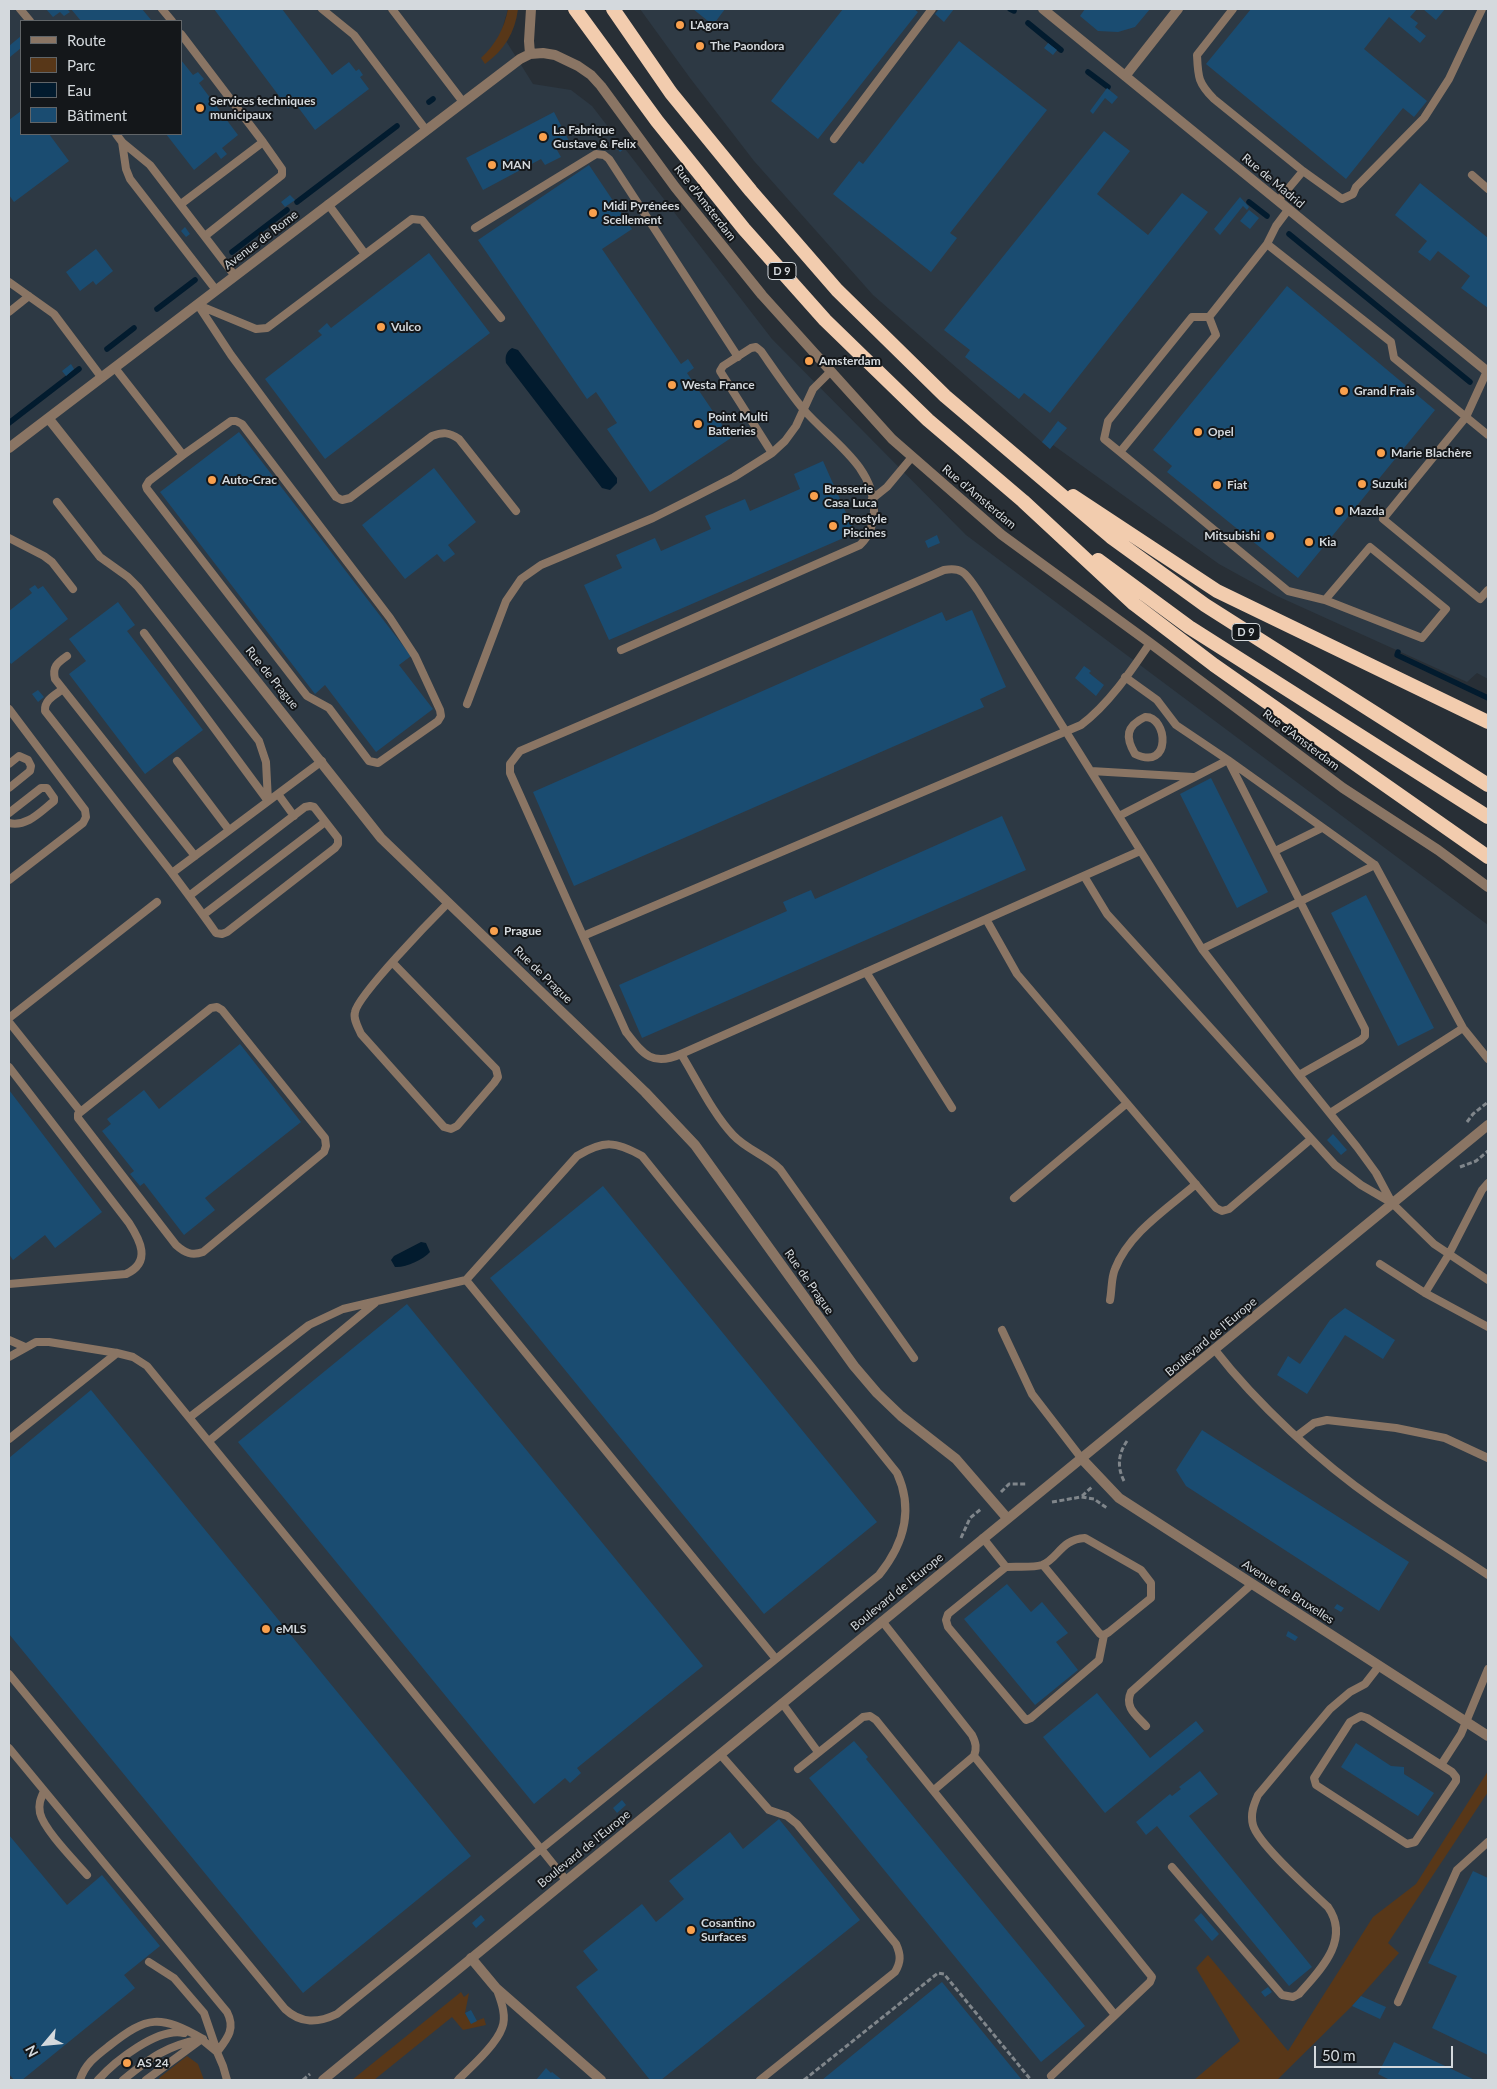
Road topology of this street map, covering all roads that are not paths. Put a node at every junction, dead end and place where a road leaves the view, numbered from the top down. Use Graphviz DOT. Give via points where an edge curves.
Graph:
graph roads {
  1 [pos="20,9"];
  2 [pos="162,9"];
  3 [pos="322,9"];
  4 [pos="392,9"];
  5 [pos="531,9"];
  6 [pos="575,9"];
  7 [pos="613,9"];
  8 [pos="932,9"];
  9 [pos="1043,9"];
  10 [pos="1178,9"];
  11 [pos="1233,9"];
  12 [pos="1482,9"];
  13 [pos="29,20"];
  14 [pos="171,20"];
  15 [pos="182,35"];
  16 [pos="530,54"];
  17 [pos="1126,75"];
  18 [pos="463,102"];
  19 [pos="426,130"];
  20 [pos="117,135"];
  21 [pos="834,139"];
  22 [pos="122,142"];
  23 [pos="263,142"];
  24 [pos="1303,171"];
  25 [pos="1472,174"];
  26 [pos="1488,189"];
  27 [pos="1278,201"];
  28 [pos="181,204"];
  29 [pos="328,204"];
  30 [pos="1288,210"];
  31 [pos="475,228"];
  32 [pos="205,236"];
  33 [pos="1267,244"];
  34 [pos="365,254"];
  35 [pos="235,276"];
  36 [pos="9,282"];
  37 [pos="216,290"];
  38 [pos="29,296"];
  39 [pos="198,304"];
  40 [pos="9,312"];
  41 [pos="1209,317"];
  42 [pos="501,318"];
  43 [pos="738,357"];
  44 [pos="115,368"];
  45 [pos="831,371"];
  46 [pos="1488,371"];
  47 [pos="102,378"];
  48 [pos="804,410"];
  49 [pos="1466,417"];
  50 [pos="49,419"];
  51 [pos="1488,435"];
  52 [pos="9,448"];
  53 [pos="1120,452"];
  54 [pos="772,453"];
  55 [pos="183,455"];
  56 [pos="912,457"];
  57 [pos="1018,460"];
  58 [pos="872,499"];
  59 [pos="1023,501"];
  60 [pos="57,502"];
  61 [pos="516,511"];
  62 [pos="9,538"];
  63 [pos="72,589"];
  64 [pos="1488,590"];
  65 [pos="1326,600"];
  66 [pos="144,633"];
  67 [pos="1150,643"];
  68 [pos="621,650"];
  69 [pos="67,656"];
  70 [pos="1125,677"];
  71 [pos="63,689"];
  72 [pos="467,704"];
  73 [pos="9,709"];
  74 [pos="1170,718"];
  75 [pos="1488,722"];
  76 [pos="1160,728"];
  77 [pos="1066,732"];
  78 [pos="1228,760"];
  79 [pos="176,761"];
  80 [pos="322,761"];
  81 [pos="9,764"];
  82 [pos="1090,770"];
  83 [pos="1195,777"];
  84 [pos="1488,785"];
  85 [pos="9,788"];
  86 [pos="278,794"];
  87 [pos="268,801"];
  88 [pos="9,813"];
  89 [pos="294,816"];
  90 [pos="1119,816"];
  91 [pos="1488,818"];
  92 [pos="325,822"];
  93 [pos="9,823"];
  94 [pos="1322,828"];
  95 [pos="229,830"];
  96 [pos="1140,851"];
  97 [pos="1275,851"];
  98 [pos="195,856"];
  99 [pos="1488,857"];
  100 [pos="1375,865"];
  101 [pos="172,873"];
  102 [pos="1084,876"];
  103 [pos="9,880"];
  104 [pos="1488,887"];
  105 [pos="190,896"];
  106 [pos="1300,901"];
  107 [pos="157,902"];
  108 [pos="448,903"];
  109 [pos="204,915"];
  110 [pos="986,919"];
  111 [pos="583,936"];
  112 [pos="1202,949"];
  113 [pos="393,962"];
  114 [pos="866,972"];
  115 [pos="9,1020"];
  116 [pos="1463,1028"];
  117 [pos="681,1054"];
  118 [pos="1488,1058"];
  119 [pos="9,1067"];
  120 [pos="1299,1075"];
  121 [pos="1126,1104"];
  122 [pos="952,1108"];
  123 [pos="80,1111"];
  124 [pos="1330,1113"];
  125 [pos="1488,1125"];
  126 [pos="1311,1139"];
  127 [pos="1488,1183"];
  128 [pos="1196,1184"];
  129 [pos="1014,1198"];
  130 [pos="1392,1203"];
  131 [pos="1449,1254"];
  132 [pos="1380,1264"];
  133 [pos="466,1280"];
  134 [pos="1488,1280"];
  135 [pos="9,1284"];
  136 [pos="1425,1293"];
  137 [pos="1110,1300"];
  138 [pos="376,1301"];
  139 [pos="1488,1327"];
  140 [pos="1002,1330"];
  141 [pos="9,1340"];
  142 [pos="25,1347"];
  143 [pos="1215,1350"];
  144 [pos="116,1353"];
  145 [pos="9,1356"];
  146 [pos="914,1358"];
  147 [pos="190,1417"];
  148 [pos="1297,1436"];
  149 [pos="9,1439"];
  150 [pos="209,1441"];
  151 [pos="1488,1458"];
  152 [pos="1082,1459"];
  153 [pos="1008,1518"];
  154 [pos="983,1538"];
  155 [pos="1043,1565"];
  156 [pos="1006,1567"];
  157 [pos="1488,1575"];
  158 [pos="1252,1584"];
  159 [pos="882,1621"];
  160 [pos="1104,1635"];
  161 [pos="776,1659"];
  162 [pos="1379,1666"];
  163 [pos="1488,1669"];
  164 [pos="9,1674"];
  165 [pos="782,1704"];
  166 [pos="1466,1722"];
  167 [pos="1146,1726"];
  168 [pos="1488,1736"];
  169 [pos="9,1748"];
  170 [pos="818,1752"];
  171 [pos="720,1754"];
  172 [pos="974,1756"];
  173 [pos="1441,1765"];
  174 [pos="798,1769"];
  175 [pos="934,1790"];
  176 [pos="44,1791"];
  177 [pos="1488,1842"];
  178 [pos="541,1849"];
  179 [pos="1172,1866"];
  180 [pos="87,1875"];
  181 [pos="566,1880"];
  182 [pos="471,1958"];
  183 [pos="149,1962"];
  184 [pos="496,1988"];
  185 [pos="1398,2002"];
  186 [pos="1115,2016"];
  187 [pos="203,2039"];
  188 [pos="217,2052"];
  189 [pos="1051,2076"];
  190 [pos="80,2080"];
  191 [pos="98,2080"];
  192 [pos="123,2080"];
  193 [pos="146,2080"];
  194 [pos="227,2080"];
  195 [pos="323,2080"];
  196 [pos="458,2080"];
  197 [pos="601,2080"];
  198 [pos="760,2080"];
  1 -- 13 [label="lane"];
  2 -- 14 [label="lane"];
  3 -- 19 [label="lane" via="354,35"];
  4 -- 18 [label="lane"];
  5 -- 16 [label="street"];
  6 -- 59 [label="highway, D 9" via="657,121 732,214 825,320 928,420"];
  7 -- 57 [label="highway, D 9" via="671,93 836,290 945,396"];
  8 -- 21 [label="lane"];
  9 -- 17 [label="street, Rue de Madrid"];
  10 -- 17 [label="street"];
  11 -- 24 [label="lane" via="1197,55 1202,88"];
  12 -- 24 [label="lane" via="1449,79 1424,118 1353,194 1342,200"];
  15 -- 23 [label="lane"];
  16 -- 18 [label="street, Avenue de Rome"];
  16 -- 45 [label="street, Rue d'Amsterdam" via="544,53 566,59 601,86 681,194 762,295"];
  17 -- 27 [label="street, Rue de Madrid"];
  18 -- 19 [label="street, Avenue de Rome"];
  19 -- 29 [label="street, Avenue de Rome"];
  20 -- 22 [label="lane"];
  22 -- 28 [label="lane" via="150,164"];
  22 -- 37 [label="lane" via="130,178"];
  23 -- 28 [label="lane"];
  23 -- 32 [label="lane" via="282,169 282,175"];
  24 -- 27 [label="lane"];
  25 -- 26 [label="lane"];
  27 -- 30 [label="street, Rue de Madrid"];
  28 -- 32 [label="lane"];
  29 -- 34 [label="lane"];
  29 -- 35 [label="street, Avenue de Rome"];
  30 -- 33 [label="lane"];
  30 -- 46 [label="street, Rue de Madrid"];
  31 -- 43 [label="lane" via="596,154 604,155"];
  32 -- 35 [label="lane"];
  33 -- 41 [label="lane"];
  33 -- 49 [label="lane" via="1391,342 1394,358"];
  34 -- 39 [label="lane" via="267,328 256,329"];
  34 -- 42 [label="lane" via="412,219 422,220"];
  35 -- 37 [label="street, Avenue de Rome"];
  36 -- 38 [label="lane"];
  37 -- 39 [label="street, Avenue de Rome"];
  38 -- 40 [label="lane"];
  38 -- 47 [label="lane" via="54,314"];
  39 -- 44 [label="street, Avenue de Rome"];
  39 -- 61 [label="lane" via="231,355 336,497 342,500 350,498 432,436 442,432 459,439"];
  41 -- 53 [label="lane" via="1216,335"];
  41 -- 53 [label="lane" via="1192,317 1108,421 1104,439"];
  43 -- 48 [label="lane" via="751,348 761,351"];
  43 -- 54 [label="lane" via="720,371"];
  44 -- 47 [label="street, Avenue de Rome"];
  44 -- 55 [label="lane"];
  45 -- 48 [label="lane" via="813,389"];
  45 -- 56 [label="street, Rue d'Amsterdam"];
  46 -- 49 [label="lane"];
  47 -- 50 [label="street, Avenue de Rome"];
  48 -- 54 [label="lane" via="785,441"];
  48 -- 58 [label="lane" via="847,452 864,474"];
  49 -- 51 [label="lane"];
  49 -- 64 [label="lane" via="1383,519 1480,599"];
  50 -- 52 [label="street, Avenue de Rome"];
  50 -- 80 [label="street, Rue de Prague"];
  53 -- 65 [label="lane" via="1288,591"];
  54 -- 72 [label="lane" via="734,477 653,518 541,565 521,578 506,601"];
  55 -- 55 [label="lane" via="231,421 242,424 390,618 414,656 440,710 438,721 378,762 369,761 329,708 307,696 147,489 149,482"];
  56 -- 58 [label="lane" via="887,487"];
  56 -- 67 [label="street, Rue d'Amsterdam" via="1002,535"];
  57 -- 75 [label="highway" via="1217,591"];
  57 -- 84 [label="highway, D 9" via="1111,537 1205,605"];
  58 -- 68 [label="lane" via="873,522 868,536 860,545"];
  59 -- 91 [label="highway, D 9" via="1190,628"];
  59 -- 99 [label="highway" via="1134,604 1214,665"];
  60 -- 87 [label="lane" via="100,557 138,587 258,741 266,762"];
  62 -- 63 [label="lane" via="52,562"];
  65 -- 65 [label="lane" via="1370,547 1446,609 1422,638"];
  66 -- 87 [label="lane"];
  67 -- 70 [label="lane"];
  67 -- 104 [label="street, Rue d'Amsterdam" via="1343,788"];
  69 -- 71 [label="lane" via="55,665 54,672 55,680"];
  70 -- 74 [label="lane" via="1157,700"];
  70 -- 77 [label="lane" via="1093,716"];
  71 -- 98 [label="lane"];
  71 -- 101 [label="lane" via="47,701 46,711"];
  73 -- 103 [label="lane" via="86,810 83,823"];
  74 -- 76 [label="lane"];
  74 -- 78 [label="lane"];
  76 -- 76 [label="lane" via="1151,716 1136,721 1130,727 1128,738 1135,754 1143,758 1159,754 1162,749"];
  77 -- 82 [label="lane"];
  77 -- 111 [label="lane"];
  77 -- 111 [label="lane" via="963,571 944,570 520,751 513,758 510,773"];
  78 -- 83 [label="lane"];
  78 -- 94 [label="lane"];
  78 -- 97 [label="lane"];
  79 -- 95 [label="lane"];
  80 -- 86 [label="lane"];
  80 -- 108 [label="street, Rue de Prague" via="380,838"];
  81 -- 85 [label="lane" via="19,756 28,760 31,766 30,772"];
  82 -- 83 [label="lane"];
  82 -- 90 [label="lane"];
  83 -- 90 [label="lane"];
  86 -- 87 [label="lane"];
  86 -- 89 [label="lane"];
  87 -- 95 [label="lane"];
  88 -- 93 [label="lane" via="40,788 47,788 54,798 25,822"];
  89 -- 92 [label="lane" via="310,806"];
  89 -- 105 [label="lane"];
  90 -- 96 [label="lane"];
  92 -- 109 [label="lane"];
  92 -- 109 [label="lane" via="338,838 335,848 227,932 216,932"];
  94 -- 97 [label="lane"];
  94 -- 100 [label="lane"];
  95 -- 98 [label="lane"];
  96 -- 102 [label="lane"];
  96 -- 112 [label="lane"];
  97 -- 106 [label="lane"];
  98 -- 101 [label="lane"];
  100 -- 106 [label="lane"];
  100 -- 116 [label="lane"];
  101 -- 105 [label="lane"];
  102 -- 110 [label="lane"];
  102 -- 126 [label="lane" via="1107,914"];
  105 -- 109 [label="lane"];
  106 -- 112 [label="lane"];
  106 -- 120 [label="lane" via="1365,1030 1365,1036"];
  107 -- 115 [label="lane"];
  108 -- 113 [label="lane"];
  108 -- 153 [label="street, Rue de Prague" via="670,1117 714,1169 854,1366 901,1416 956,1459"];
  110 -- 114 [label="lane"];
  110 -- 121 [label="lane" via="1017,974"];
  111 -- 117 [label="lane" via="626,1032 638,1048 660,1061"];
  112 -- 120 [label="lane"];
  113 -- 113 [label="lane" via="359,1001 354,1012 356,1023 361,1034 444,1127 451,1129 494,1083 498,1077 496,1069"];
  114 -- 117 [label="lane"];
  114 -- 122 [label="lane"];
  115 -- 123 [label="lane"];
  116 -- 118 [label="lane"];
  116 -- 124 [label="lane"];
  117 -- 146 [label="lane" via="724,1124 745,1146 772,1161 780,1170"];
  119 -- 135 [label="lane" via="129,1222 142,1248 142,1257 134,1270 126,1274"];
  120 -- 124 [label="lane"];
  121 -- 128 [label="lane"];
  121 -- 129 [label="lane"];
  123 -- 123 [label="lane" via="211,1008 217,1007 325,1138 326,1146 324,1152 203,1252 194,1255 176,1245 78,1118"];
  124 -- 130 [label="lane" via="1376,1173"];
  125 -- 130 [label="street, Boulevard de l'Europe"];
  126 -- 128 [label="lane" via="1229,1209 1222,1211 1216,1208"];
  126 -- 130 [label="lane" via="1334,1165"];
  127 -- 131 [label="lane"];
  128 -- 137 [label="lane" via="1138,1234 1124,1251 1114,1270"];
  130 -- 131 [label="lane" via="1434,1244"];
  130 -- 143 [label="street, Boulevard de l'Europe"];
  131 -- 134 [label="lane"];
  131 -- 136 [label="lane"];
  132 -- 136 [label="lane"];
  133 -- 138 [label="lane"];
  133 -- 161 [label="lane"];
  133 -- 161 [label="lane" via="577,1156 609,1143 642,1156 896,1473 904,1490 905,1524 888,1564 879,1575"];
  136 -- 139 [label="lane"];
  138 -- 147 [label="lane" via="343,1309 309,1325"];
  138 -- 150 [label="lane"];
  140 -- 152 [label="lane" via="1032,1394"];
  141 -- 142 [label="lane"];
  142 -- 144 [label="lane" via="36,1342 49,1342"];
  142 -- 145 [label="lane"];
  143 -- 148 [label="lane"];
  143 -- 152 [label="street, Boulevard de l'Europe"];
  144 -- 147 [label="lane" via="133,1357 147,1366"];
  144 -- 149 [label="lane"];
  147 -- 150 [label="lane"];
  148 -- 151 [label="lane" via="1314,1423 1337,1421 1445,1438"];
  148 -- 157 [label="lane" via="1376,1501"];
  150 -- 178 [label="lane"];
  152 -- 153 [label="street, Boulevard de l'Europe"];
  152 -- 158 [label="street, Avenue de Bruxelles" via="1119,1498"];
  153 -- 154 [label="street, Boulevard de l'Europe"];
  154 -- 156 [label="lane"];
  154 -- 159 [label="street, Boulevard de l'Europe"];
  155 -- 156 [label="lane"];
  155 -- 160 [label="lane"];
  155 -- 160 [label="lane" via="1070,1541 1085,1538 1146,1575 1151,1583 1151,1598"];
  156 -- 160 [label="lane" via="948,1614 946,1620 948,1627 1026,1720 1099,1660"];
  158 -- 162 [label="street, Avenue de Bruxelles"];
  158 -- 167 [label="lane" via="1131,1692 1128,1705"];
  159 -- 165 [label="street, Boulevard de l'Europe"];
  159 -- 172 [label="lane" via="972,1735 976,1749"];
  161 -- 178 [label="lane"];
  162 -- 166 [label="street, Avenue de Bruxelles"];
  162 -- 179 [label="lane" via="1366,1684 1350,1692 1330,1710 1258,1795 1254,1804 1253,1824 1257,1834 1334,1915 1334,1945 1326,1962 1299,1994 1293,1997 1282,1995"];
  163 -- 166 [label="lane"];
  164 -- 178 [label="lane" via="285,2009 302,2020 326,2019 337,2014"];
  165 -- 170 [label="lane"];
  165 -- 171 [label="street, Boulevard de l'Europe"];
  166 -- 168 [label="street, Avenue de Bruxelles"];
  166 -- 173 [label="lane" via="1455,1746"];
  169 -- 176 [label="lane"];
  170 -- 174 [label="lane"];
  170 -- 175 [label="lane" via="863,1717 870,1716"];
  171 -- 181 [label="street, Boulevard de l'Europe"];
  171 -- 198 [label="lane" via="770,1810 797,1824 900,1953 900,1964 895,1972"];
  172 -- 175 [label="lane"];
  172 -- 186 [label="lane" via="1149,1971 1150,1982"];
  173 -- 173 [label="lane" via="1362,1716 1350,1722 1314,1782 1411,1844 1456,1781 1452,1772"];
  175 -- 186 [label="lane"];
  176 -- 180 [label="lane" via="39,1802 40,1814"];
  176 -- 188 [label="lane" via="227,2012 230,2035"];
  177 -- 185 [label="lane" via="1457,1870"];
  178 -- 181 [label="lane"];
  181 -- 182 [label="street, Boulevard de l'Europe"];
  182 -- 184 [label="street"];
  182 -- 195 [label="street, Boulevard de l'Europe"];
  183 -- 188 [label="lane" via="174,1978 204,2013"];
  184 -- 196 [label="lane" via="503,2009 503,2028 496,2040"];
  184 -- 197 [label="street"];
  186 -- 189 [label="lane"];
  187 -- 188 [label="lane"];
  187 -- 190 [label="lane" via="172,2023 144,2022 90,2061"];
  187 -- 191 [label="lane" via="176,2031 160,2034 144,2042"];
  187 -- 192 [label="lane" via="185,2042 154,2055"];
  187 -- 193 [label="lane"];
  188 -- 194 [label="lane"];
}
